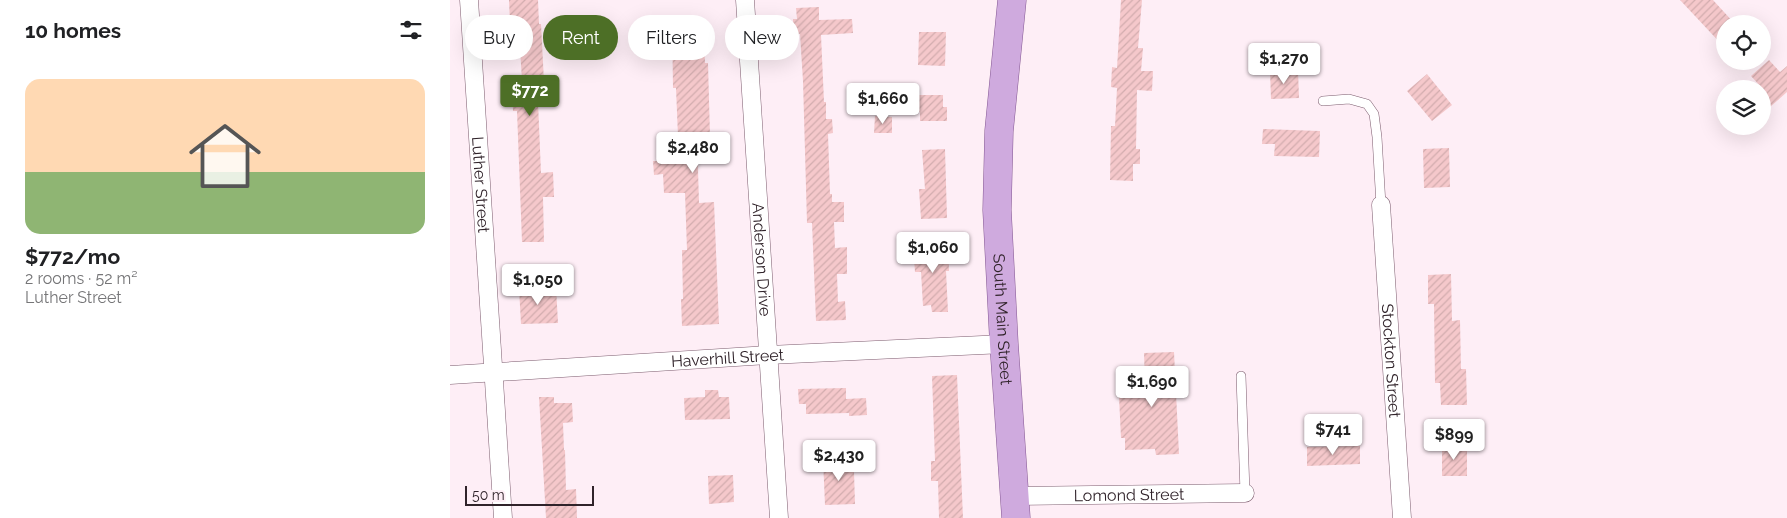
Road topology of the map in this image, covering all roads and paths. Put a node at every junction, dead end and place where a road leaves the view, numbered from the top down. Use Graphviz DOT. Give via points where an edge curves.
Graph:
graph roads {
  1 [pos="469,0"];
  2 [pos="745,0"];
  3 [pos="1012,0"];
  4 [pos="1323,100"];
  5 [pos="1381,205"];
  6 [pos="1004,344"];
  7 [pos="769,355"];
  8 [pos="494,371"];
  9 [pos="450,374"];
  10 [pos="1241,376"];
  11 [pos="1245,493"];
  12 [pos="1015,507"];
  13 [pos="503,518"];
  14 [pos="779,518"];
  15 [pos="1402,518"];
  1 -- 8 [label="street, Luther Street"];
  2 -- 7 [label="street, Anderson Drive"];
  3 -- 6 [label="main road, South Main Street" via="998,160 997,210"];
  4 -- 5 [label="lane" via="1349,98 1367,104 1374,114"];
  5 -- 15 [label="street, Stockton Street"];
  6 -- 7 [label="street, Haverhill Street"];
  6 -- 12 [label="main road, South Main Street"];
  7 -- 8 [label="street, Haverhill Street"];
  7 -- 14 [label="street, Anderson Drive"];
  8 -- 9 [label="street, Haverhill Street"];
  8 -- 13 [label="street, Luther Street"];
  10 -- 11 [label="lane"];
  11 -- 12 [label="street, Lomond Street"];
}
